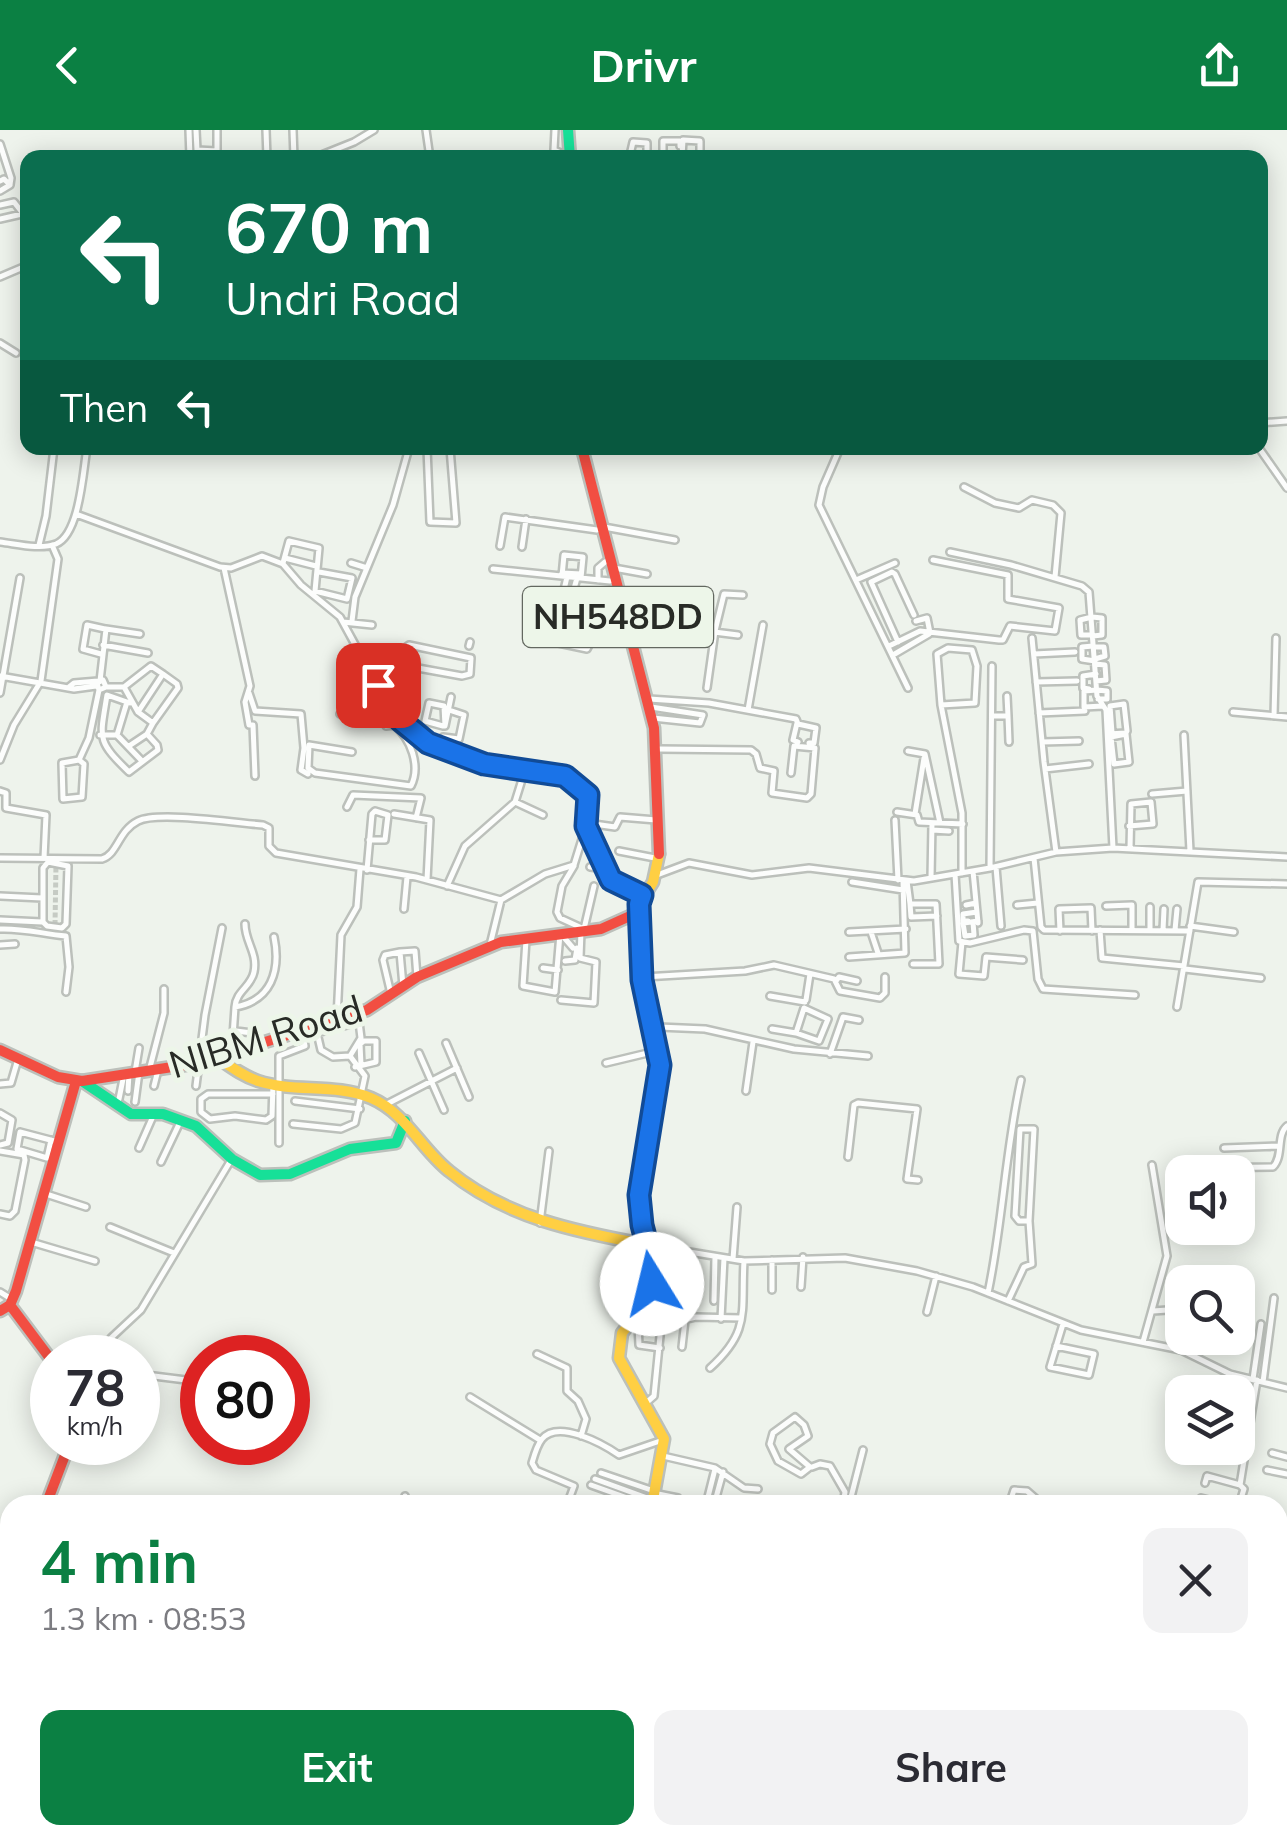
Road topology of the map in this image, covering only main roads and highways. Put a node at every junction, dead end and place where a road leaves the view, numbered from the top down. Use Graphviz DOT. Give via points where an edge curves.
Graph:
graph roads {
  1 [pos="581,455"];
  2 [pos="608,565"];
  3 [pos="656,820"];
  4 [pos="639,912"];
  5 [pos="644,977"];
  6 [pos="0,1050"];
  7 [pos="661,1051"];
  8 [pos="218,1058"];
  9 [pos="79,1081"];
  10 [pos="405,1121"];
  11 [pos="649,1245"];
  12 [pos="12,1309"];
  13 [pos="32,1335"];
  14 [pos="61,1465"];
  15 [pos="50,1495"];
  16 [pos="655,1495"];
  1 -- 2 [label="main road, NH548DD"];
  2 -- 3 [label="main road, NH548DD" via="649,708"];
  2 -- 3 [label="main road, NH548DD" via="604,580 650,736"];
  3 -- 4 [label="main road, NH548DD" via="656,867"];
  4 -- 5 [label="main road"];
  4 -- 8 [label="main road, NIBM Road" via="613,925 490,945 363,1011"];
  5 -- 7 [label="main road"];
  5 -- 7 [label="main road"];
  6 -- 9 [label="main road"];
  7 -- 11 [label="main road" via="641,1198"];
  8 -- 9 [label="main road, NIBM Road"];
  8 -- 10 [label="main road" via="248,1080 275,1088 362,1094"];
  9 -- 10 [label="main road" via="130,1114 155,1112 202,1129 256,1174 286,1174 350,1149 396,1143"];
  9 -- 12 [label="main road" via="54,1141"];
  10 -- 11 [label="main road" via="452,1174 521,1216"];
  11 -- 16 [label="main road" via="654,1274 620,1340 620,1358 662,1435"];
  12 -- 13 [label="main road"];
  14 -- 15 [label="main road"];
}
